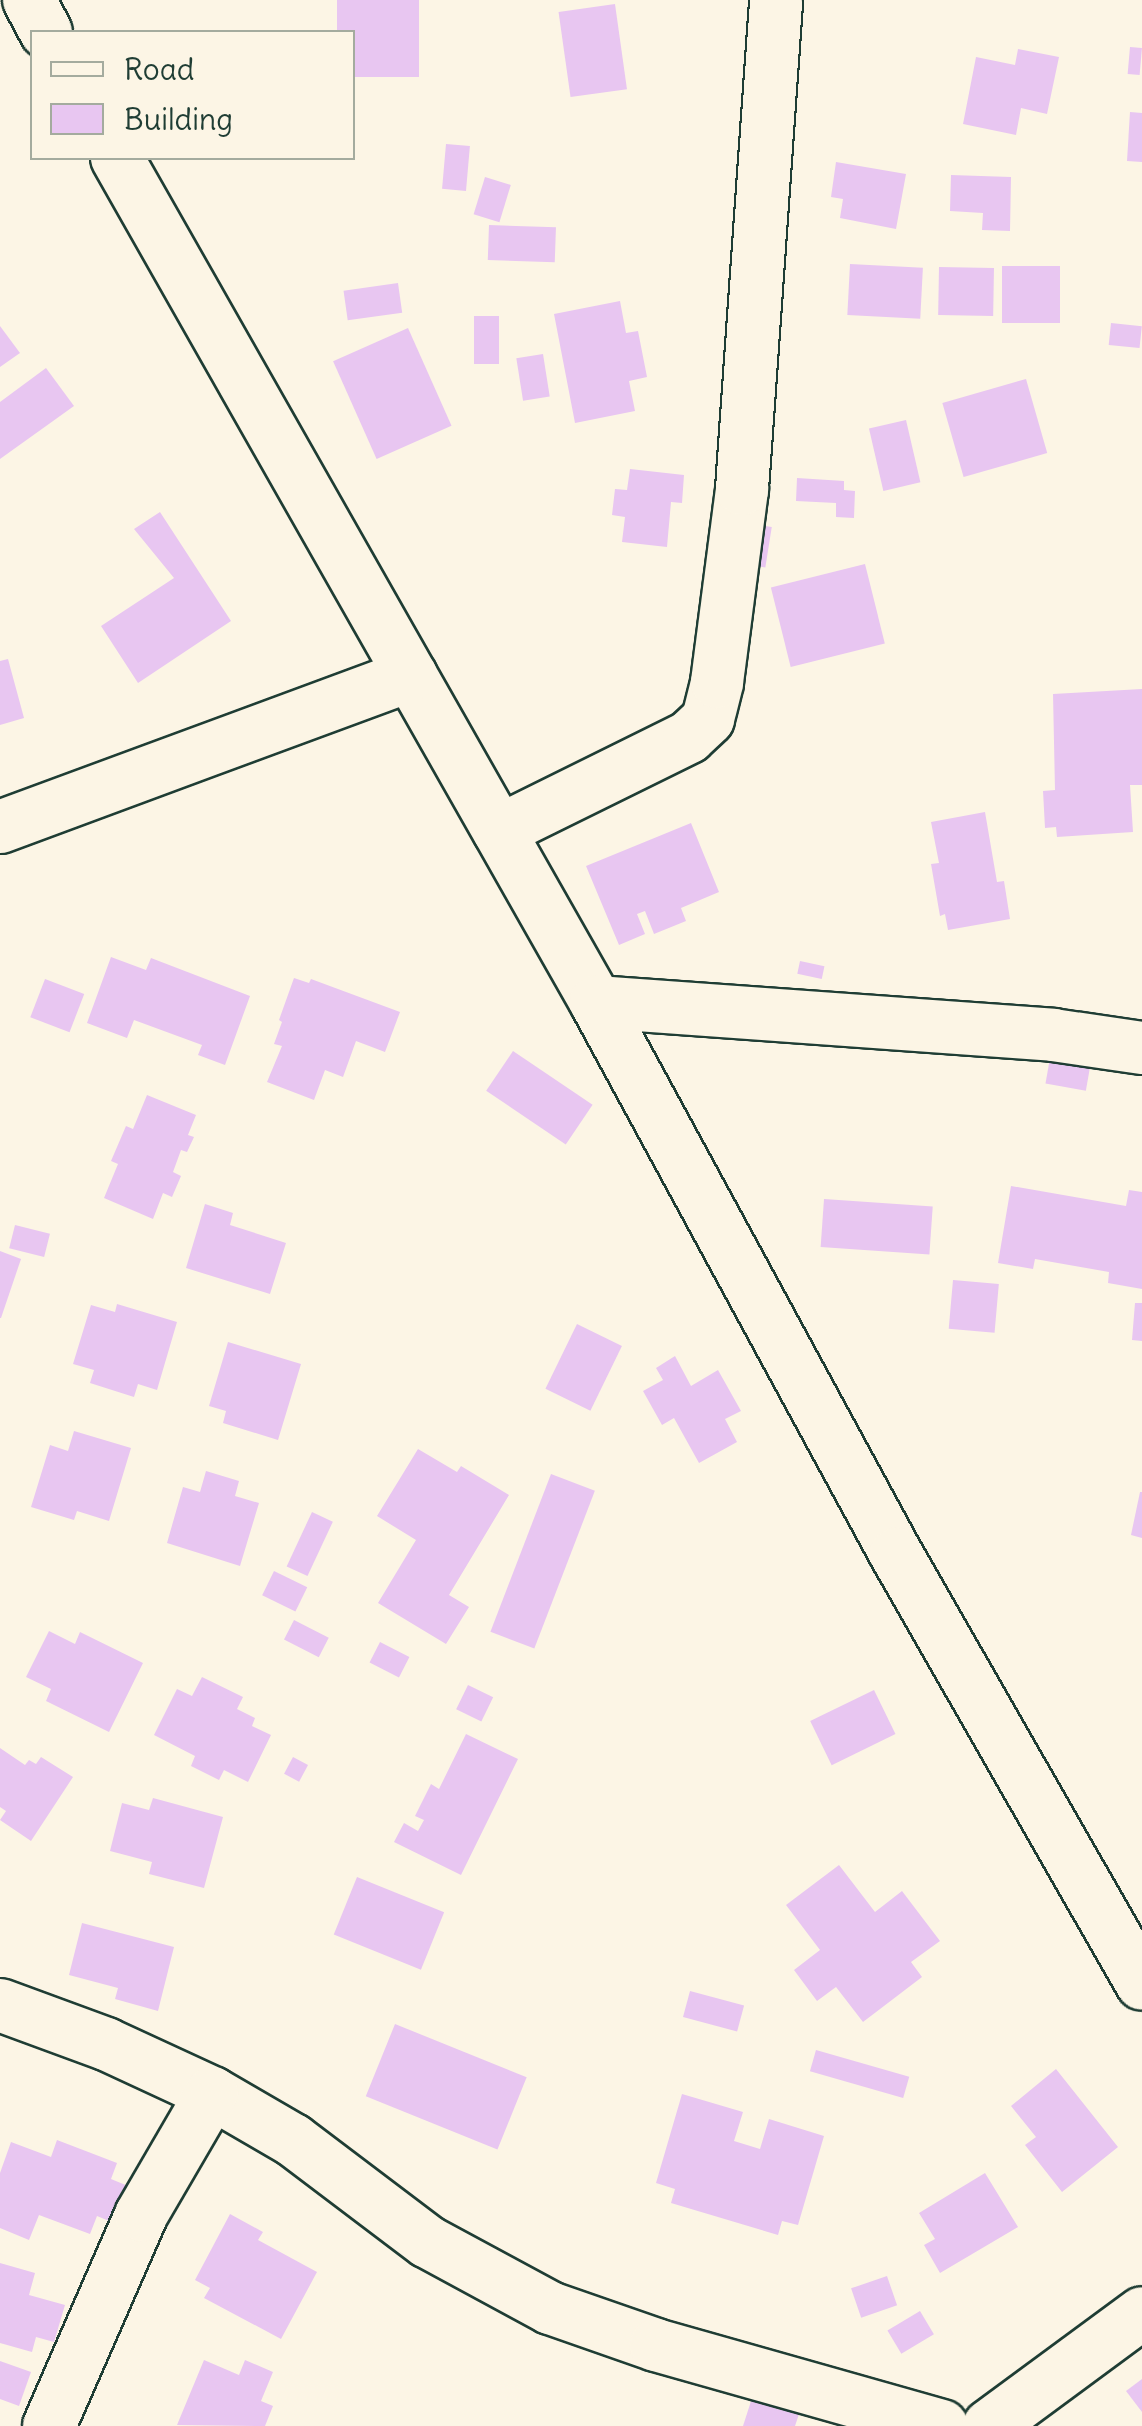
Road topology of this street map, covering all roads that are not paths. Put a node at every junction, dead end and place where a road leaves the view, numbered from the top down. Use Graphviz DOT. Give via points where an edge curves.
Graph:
graph roads {
  1 [pos="29,0"];
  2 [pos="776,0"];
  3 [pos="45,30"];
  4 [pos="118,160"];
  5 [pos="411,676"];
  6 [pos="0,827"];
  7 [pos="499,831"];
  8 [pos="596,1002"];
  9 [pos="1142,1048"];
  10 [pos="1142,1983"];
  11 [pos="0,2005"];
  12 [pos="212,2093"];
  13 [pos="1142,2313"];
  14 [pos="49,2426"];
  15 [pos="942,2426"];
  16 [pos="989,2426"];
  1 -- 3 [label="street"];
  2 -- 7 [label="street" via="742,489 708,718 689,738"];
  4 -- 5 [label="street"];
  5 -- 6 [label="street"];
  5 -- 7 [label="street"];
  7 -- 8 [label="street"];
  8 -- 9 [label="street" via="1053,1035"];
  8 -- 10 [label="street" via="896,1554"];
  11 -- 12 [label="street"];
  12 -- 14 [label="street" via="142,2214"];
  12 -- 15 [label="street" via="294,2140 428,2242 550,2308"];
  13 -- 16 [label="street"];
}
